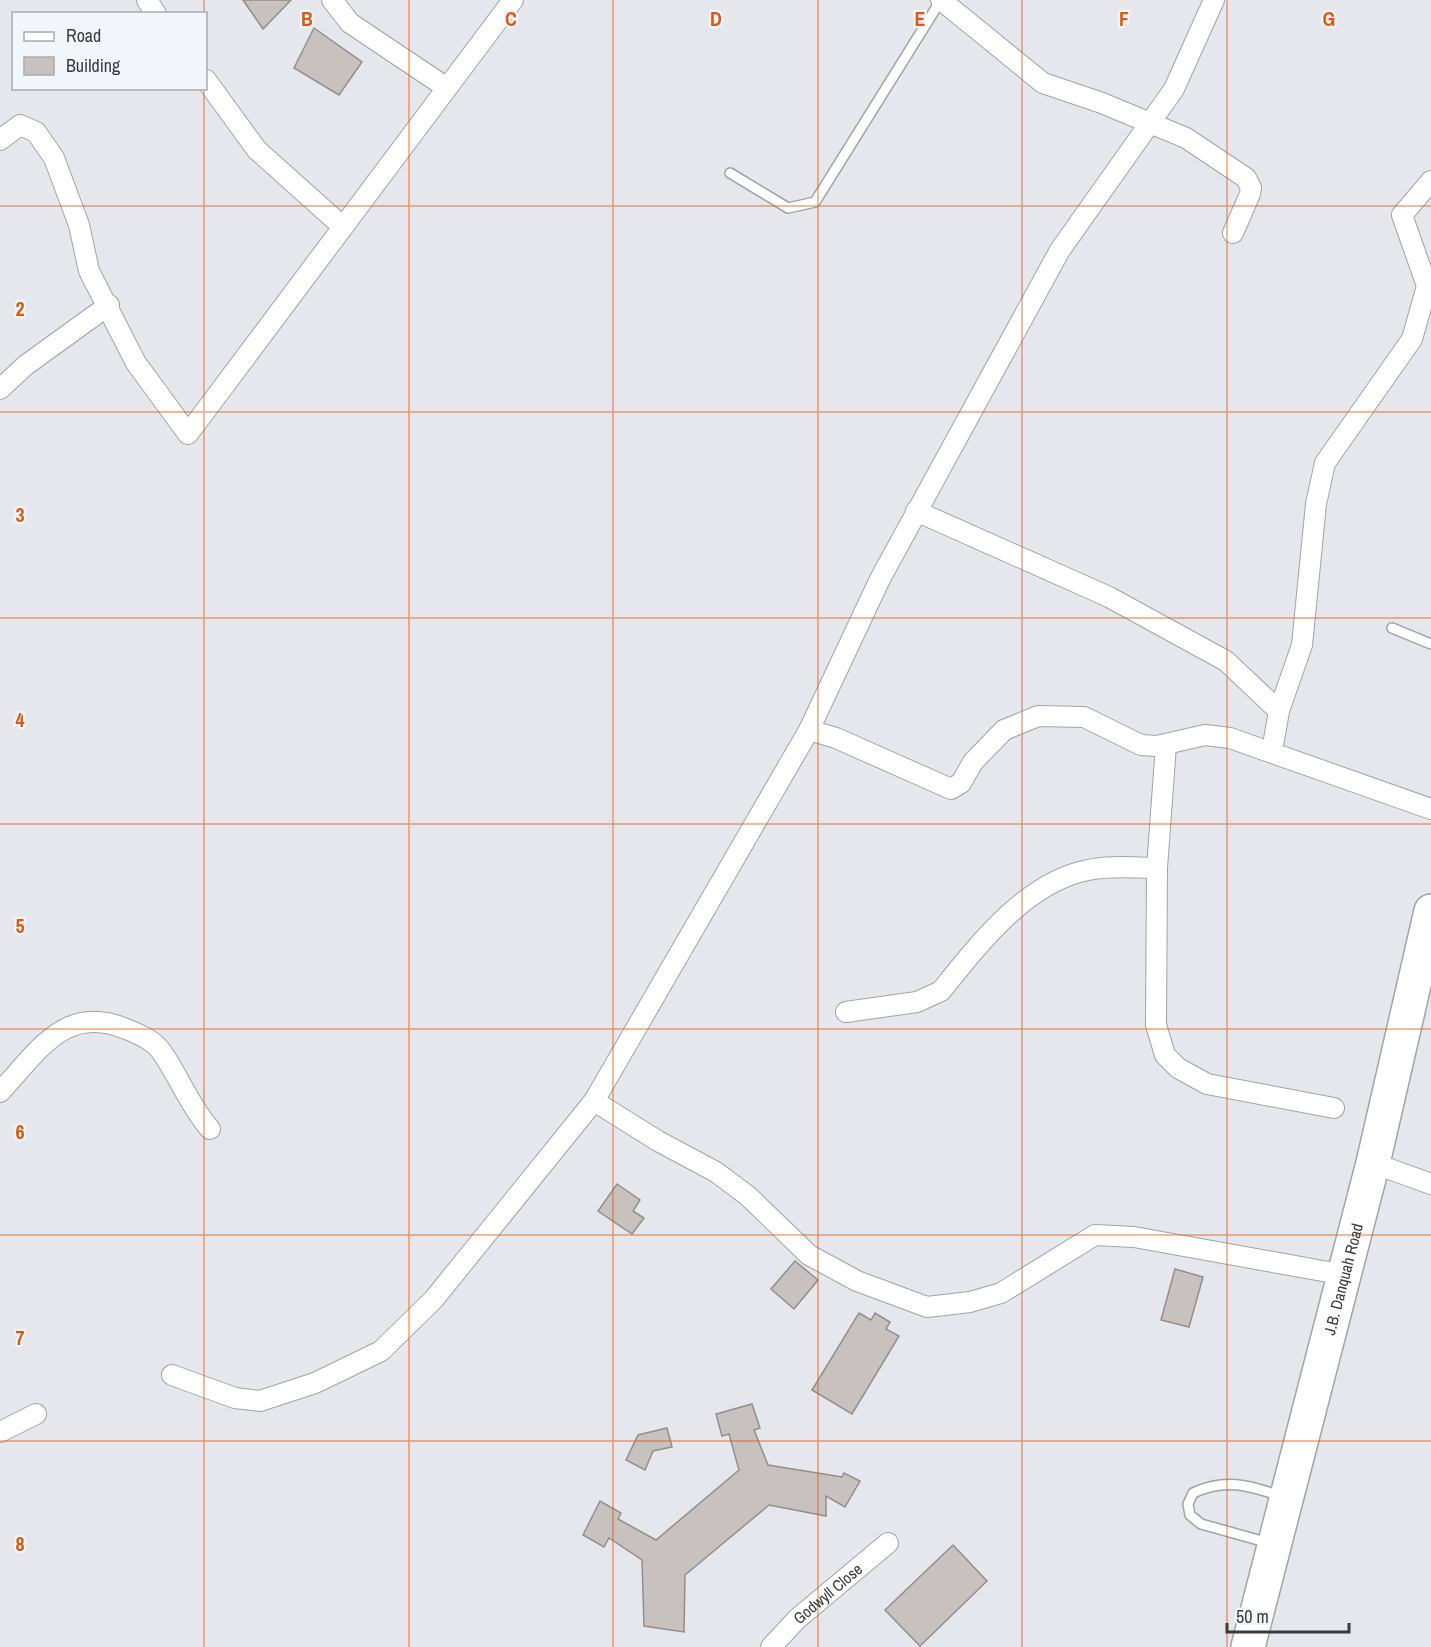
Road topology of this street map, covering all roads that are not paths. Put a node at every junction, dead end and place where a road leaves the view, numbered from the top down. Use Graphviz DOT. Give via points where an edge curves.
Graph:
graph roads {
  1 [pos="332,0"];
  2 [pos="513,0"];
  3 [pos="941,0"];
  4 [pos="1214,0"];
  5 [pos="207,81"];
  6 [pos="447,88"];
  7 [pos="1151,126"];
  8 [pos="0,140"];
  9 [pos="730,173"];
  10 [pos="1431,181"];
  11 [pos="344,227"];
  12 [pos="1233,233"];
  13 [pos="109,305"];
  14 [pos="0,389"];
  15 [pos="916,511"];
  16 [pos="1392,628"];
  17 [pos="1431,644"];
  18 [pos="1279,711"];
  19 [pos="809,730"];
  20 [pos="1166,745"];
  21 [pos="1272,751"];
  22 [pos="1431,809"];
  23 [pos="1157,868"];
  24 [pos="1431,911"];
  25 [pos="846,1012"];
  26 [pos="0,1092"];
  27 [pos="594,1101"];
  28 [pos="1334,1108"];
  29 [pos="210,1129"];
  30 [pos="1373,1163"];
  31 [pos="1431,1184"];
  32 [pos="1345,1275"];
  33 [pos="172,1375"];
  34 [pos="36,1414"];
  35 [pos="0,1432"];
  36 [pos="1286,1497"];
  37 [pos="888,1543"];
  38 [pos="1273,1545"];
  39 [pos="771,1647"];
  40 [pos="1248,1647"];
  1 -- 6 [label="street" via="350,23"];
  2 -- 6 [label="street"];
  3 -- 7 [label="street" via="1043,83"];
  3 -- 9 [label="lane" via="815,202 788,208"];
  4 -- 7 [label="street" via="1174,89"];
  5 -- 11 [label="street" via="257,150"];
  6 -- 11 [label="street"];
  7 -- 12 [label="street" via="1186,138 1246,178 1250,194"];
  7 -- 15 [label="street" via="1060,250"];
  8 -- 13 [label="street" via="20,125 36,132 54,158 79,225 89,271"];
  10 -- 18 [label="street" via="1402,215 1427,286 1412,339 1325,463 1316,504 1302,645"];
  11 -- 13 [label="street" via="188,434 136,363"];
  13 -- 14 [label="street" via="26,364"];
  15 -- 18 [label="street" via="1110,597 1226,661"];
  15 -- 19 [label="street"];
  16 -- 17 [label="lane"];
  18 -- 21 [label="street"];
  19 -- 20 [label="street" via="951,789 961,783 973,762 1004,730 1038,716 1084,717 1141,745"];
  19 -- 27 [label="street"];
  20 -- 21 [label="street" via="1204,735 1230,738"];
  20 -- 23 [label="street"];
  21 -- 22 [label="street"];
  23 -- 25 [label="street" via="1089,870 1049,884 1017,908 941,991 929,999"];
  23 -- 28 [label="street" via="1155,1025 1165,1055 1178,1068 1207,1084"];
  24 -- 30 [label="highway, J.B. Danquah Road"];
  26 -- 29 [label="street" via="61,1030 88,1020 110,1023 149,1040 160,1050"];
  27 -- 32 [label="street" via="716,1172 748,1196 809,1255 857,1281 927,1306 970,1302 1001,1293 1095,1235 1134,1237"];
  27 -- 33 [label="street" via="434,1299 381,1351 315,1383 260,1401 235,1398"];
  30 -- 31 [label="street"];
  30 -- 32 [label="highway, J.B. Danquah Road"];
  32 -- 36 [label="highway, J.B. Danquah Road"];
  34 -- 35 [label="street"];
  36 -- 38 [label="highway, J.B. Danquah Road"];
  36 -- 38 [label="lane" via="1245,1484 1210,1485 1193,1493 1188,1504 1190,1515 1201,1524"];
  37 -- 39 [label="street, Godwyll Close" via="796,1619"];
  38 -- 40 [label="highway, J.B. Danquah Road"];
}
